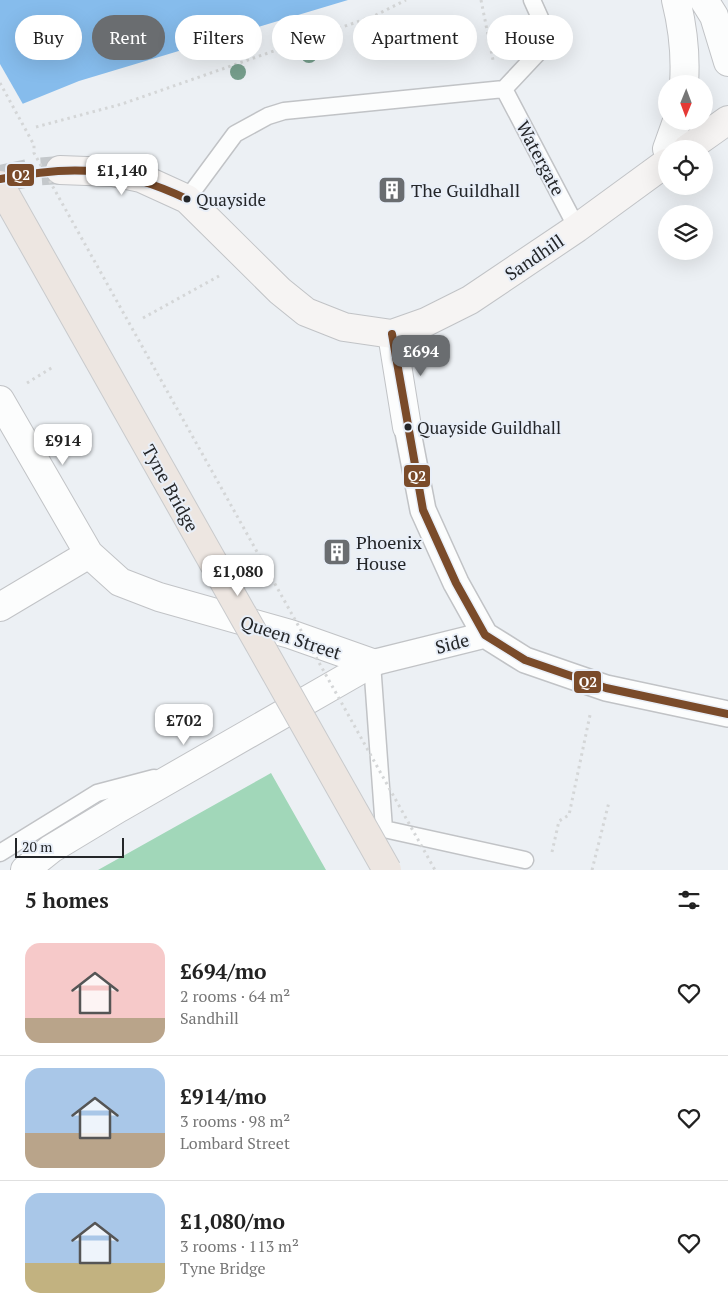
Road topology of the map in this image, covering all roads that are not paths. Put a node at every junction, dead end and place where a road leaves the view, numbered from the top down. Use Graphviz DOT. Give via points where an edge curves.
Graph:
graph roads {
  1 [pos="532,0"];
  2 [pos="676,0"];
  3 [pos="704,0"];
  4 [pos="710,0"];
  5 [pos="728,9"];
  6 [pos="728,62"];
  7 [pos="684,75"];
  8 [pos="504,89"];
  9 [pos="727,118"];
  10 [pos="699,140"];
  11 [pos="658,164"];
  12 [pos="60,170"];
  13 [pos="0,185"];
  14 [pos="187,199"];
  15 [pos="577,228"];
  16 [pos="392,334"];
  17 [pos="0,400"];
  18 [pos="407,427"];
  19 [pos="89,554"];
  20 [pos="0,607"];
  21 [pos="485,635"];
  22 [pos="372,664"];
  23 [pos="728,714"];
  24 [pos="185,770"];
  25 [pos="0,853"];
  26 [pos="525,860"];
  27 [pos="25,870"];
  28 [pos="387,870"];
  1 -- 8 [label="lane" via="550,40"];
  2 -- 7 [label="street" via="683,29"];
  3 -- 6 [label="street" via="721,33"];
  4 -- 5 [label="street"];
  8 -- 14 [label="lane" via="284,111 268,116 235,134"];
  8 -- 15 [label="lane, Watergate"];
  9 -- 10 [label="main road"];
  11 -- 15 [label="main road, Sandhill"];
  12 -- 14 [label="main road" via="113,172 141,178"];
  13 -- 28 [label="highway, Tyne Bridge, bridge"];
  14 -- 16 [label="main road, Sandhill" via="280,291 306,312 344,327"];
  15 -- 16 [label="main road, Sandhill" via="470,300 426,322"];
  16 -- 18 [label="street"];
  17 -- 19 [label="street, Queen Street"];
  18 -- 21 [label="street" via="422,510"];
  19 -- 20 [label="street"];
  19 -- 22 [label="street, Queen Street" via="120,582 159,597 290,634"];
  21 -- 22 [label="street, Side"];
  21 -- 23 [label="street, Side" via="525,660 606,688"];
  22 -- 24 [label="street"];
  22 -- 26 [label="lane" via="384,829"];
  24 -- 25 [label="lane" via="98,793"];
  24 -- 27 [label="street" via="51,849"];
}
